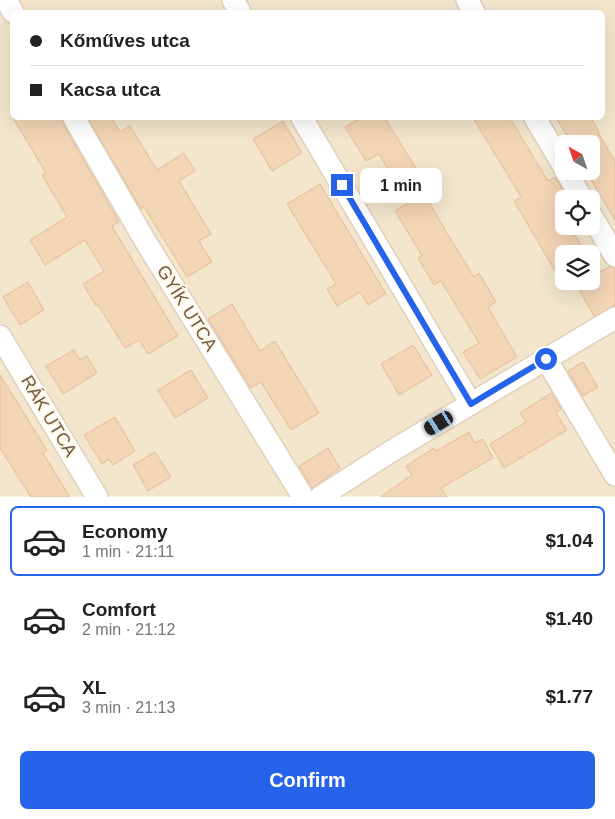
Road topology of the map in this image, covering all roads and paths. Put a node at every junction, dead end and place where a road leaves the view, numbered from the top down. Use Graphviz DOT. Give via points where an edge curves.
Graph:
graph roads {
  1 [pos="75,120"];
  2 [pos="303,120"];
  3 [pos="536,120"];
  4 [pos="555,152"];
  5 [pos="600,230"];
  6 [pos="615,256"];
  7 [pos="615,318"];
  8 [pos="0,336"];
  9 [pos="546,359"];
  10 [pos="471,404"];
  11 [pos="615,475"];
  12 [pos="97,496"];
  13 [pos="303,496"];
  14 [pos="320,496"];
  1 -- 13 [label="street, GYÍK UTCA" via="144,239"];
  2 -- 10 [label="street"];
  3 -- 4 [label="street"];
  5 -- 6 [label="street"];
  7 -- 9 [label="street"];
  8 -- 12 [label="street, RÁK UTCA"];
  9 -- 10 [label="street"];
  9 -- 11 [label="street"];
  10 -- 14 [label="street"];
}
